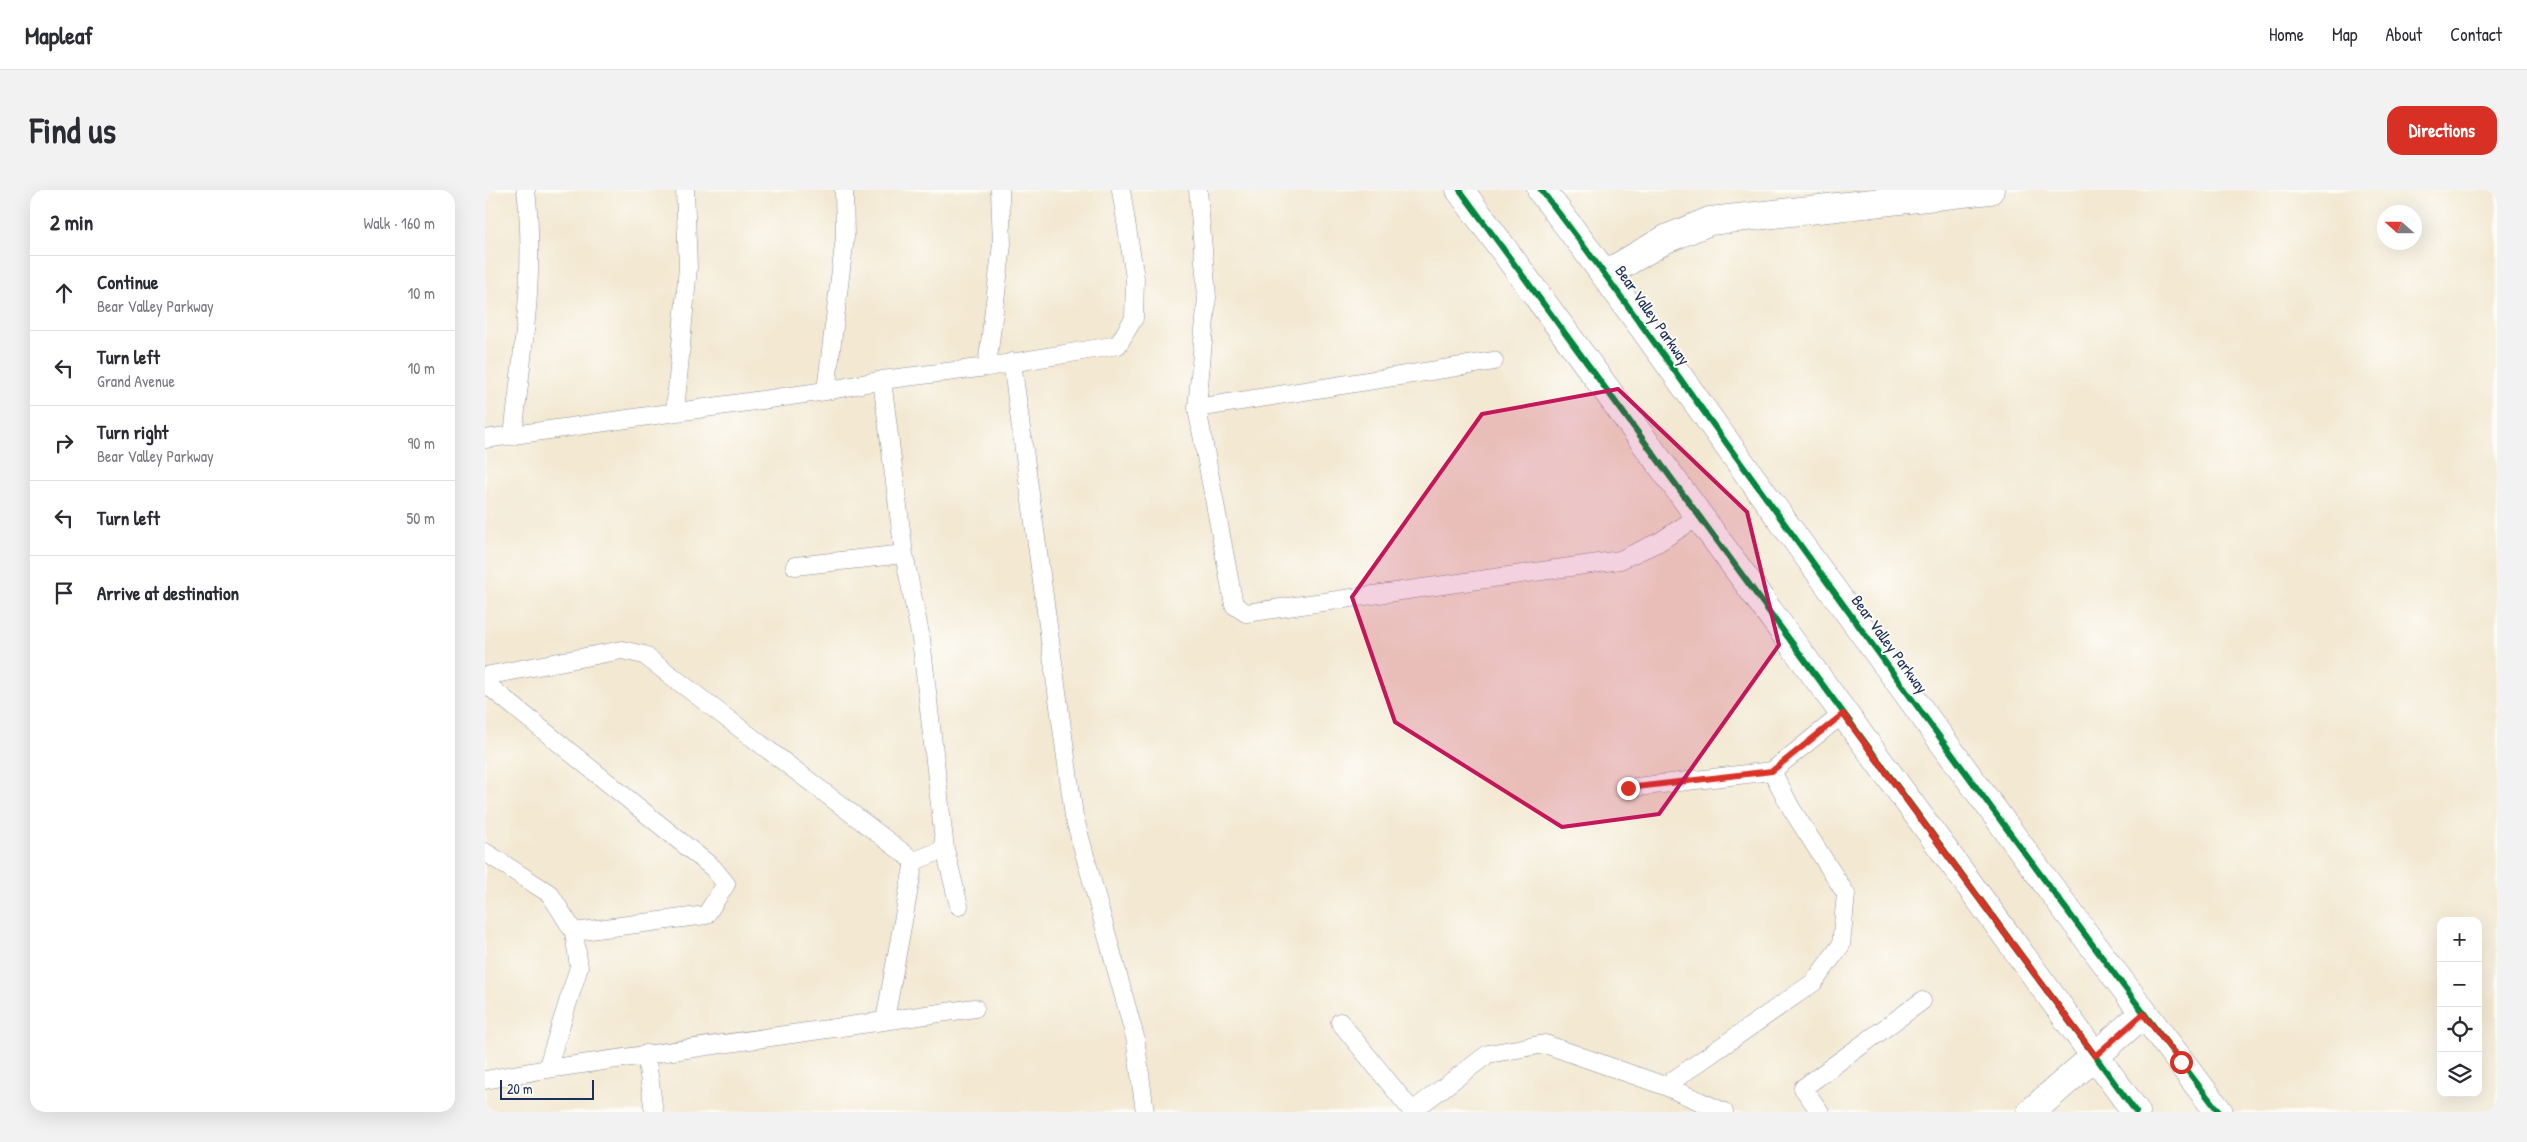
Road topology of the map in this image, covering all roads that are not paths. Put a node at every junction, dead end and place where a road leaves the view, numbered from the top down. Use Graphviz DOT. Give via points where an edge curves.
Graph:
graph roads {
  1 [pos="526,190"];
  2 [pos="685,190"];
  3 [pos="844,190"];
  4 [pos="1000,190"];
  5 [pos="1121,190"];
  6 [pos="1198,190"];
  7 [pos="1461,190"];
  8 [pos="1541,190"];
  9 [pos="1990,190"];
  10 [pos="1606,274"];
  11 [pos="1494,361"];
  12 [pos="1012,362"];
  13 [pos="987,367"];
  14 [pos="881,380"];
  15 [pos="826,391"];
  16 [pos="1197,408"];
  17 [pos="675,412"];
  18 [pos="513,436"];
  19 [pos="485,439"];
  20 [pos="1699,516"];
  21 [pos="904,554"];
  22 [pos="795,566"];
  23 [pos="485,676"];
  24 [pos="485,683"];
  25 [pos="1843,714"];
  26 [pos="1772,771"];
  27 [pos="1628,788"];
  28 [pos="945,849"];
  29 [pos="485,852"];
  30 [pos="915,861"];
  31 [pos="959,906"];
  32 [pos="574,932"];
  33 [pos="1922,1001"];
  34 [pos="975,1008"];
  35 [pos="2143,1014"];
  36 [pos="885,1020"];
  37 [pos="1340,1022"];
  38 [pos="647,1054"];
  39 [pos="2095,1056"];
  40 [pos="547,1069"];
  41 [pos="485,1080"];
  42 [pos="1665,1086"];
  43 [pos="654,1112"];
  44 [pos="1145,1112"];
  45 [pos="1412,1112"];
  46 [pos="1723,1112"];
  47 [pos="1820,1112"];
  48 [pos="2031,1112"];
  49 [pos="2136,1112"];
  50 [pos="2219,1112"];
  1 -- 18 [label="lane" via="530,220 529,292"];
  2 -- 17 [label="lane" via="688,267"];
  3 -- 15 [label="lane" via="845,237"];
  4 -- 13 [label="lane" via="1002,244"];
  5 -- 12 [label="lane" via="1135,278 1134,318 1127,333 1118,345"];
  6 -- 16 [label="lane" via="1207,297"];
  7 -- 20 [label="main road"];
  8 -- 10 [label="main road, Bear Valley Parkway"];
  9 -- 10 [label="main road" via="1710,221 1666,239"];
  10 -- 35 [label="main road, Bear Valley Parkway"];
  11 -- 16 [label="lane"];
  12 -- 13 [label="lane"];
  12 -- 44 [label="lane" via="1074,816 1135,1037"];
  13 -- 14 [label="lane"];
  14 -- 15 [label="lane"];
  14 -- 21 [label="lane"];
  15 -- 17 [label="lane"];
  16 -- 20 [label="lane" via="1234,605 1246,613 1620,560 1659,542"];
  17 -- 18 [label="lane"];
  18 -- 19 [label="lane"];
  20 -- 25 [label="main road"];
  21 -- 22 [label="lane"];
  21 -- 28 [label="lane" via="921,639"];
  23 -- 30 [label="lane" via="622,650 644,655"];
  24 -- 32 [label="lane" via="713,868 726,884 706,915"];
  25 -- 26 [label="lane"];
  25 -- 39 [label="main road"];
  26 -- 27 [label="lane"];
  26 -- 42 [label="lane" via="1791,808 1846,894 1841,945 1814,982"];
  28 -- 30 [label="lane"];
  28 -- 31 [label="lane"];
  29 -- 32 [label="lane" via="549,894"];
  30 -- 36 [label="lane"];
  32 -- 40 [label="lane" via="579,967"];
  33 -- 47 [label="lane" via="1803,1088"];
  34 -- 36 [label="lane"];
  35 -- 39 [label="main road"];
  35 -- 50 [label="main road, Bear Valley Parkway"];
  36 -- 38 [label="lane"];
  37 -- 45 [label="lane"];
  38 -- 40 [label="lane"];
  38 -- 43 [label="lane"];
  39 -- 48 [label="main road"];
  39 -- 49 [label="main road"];
  40 -- 41 [label="lane"];
  42 -- 45 [label="lane" via="1545,1044 1488,1054"];
  42 -- 46 [label="lane"];
}
